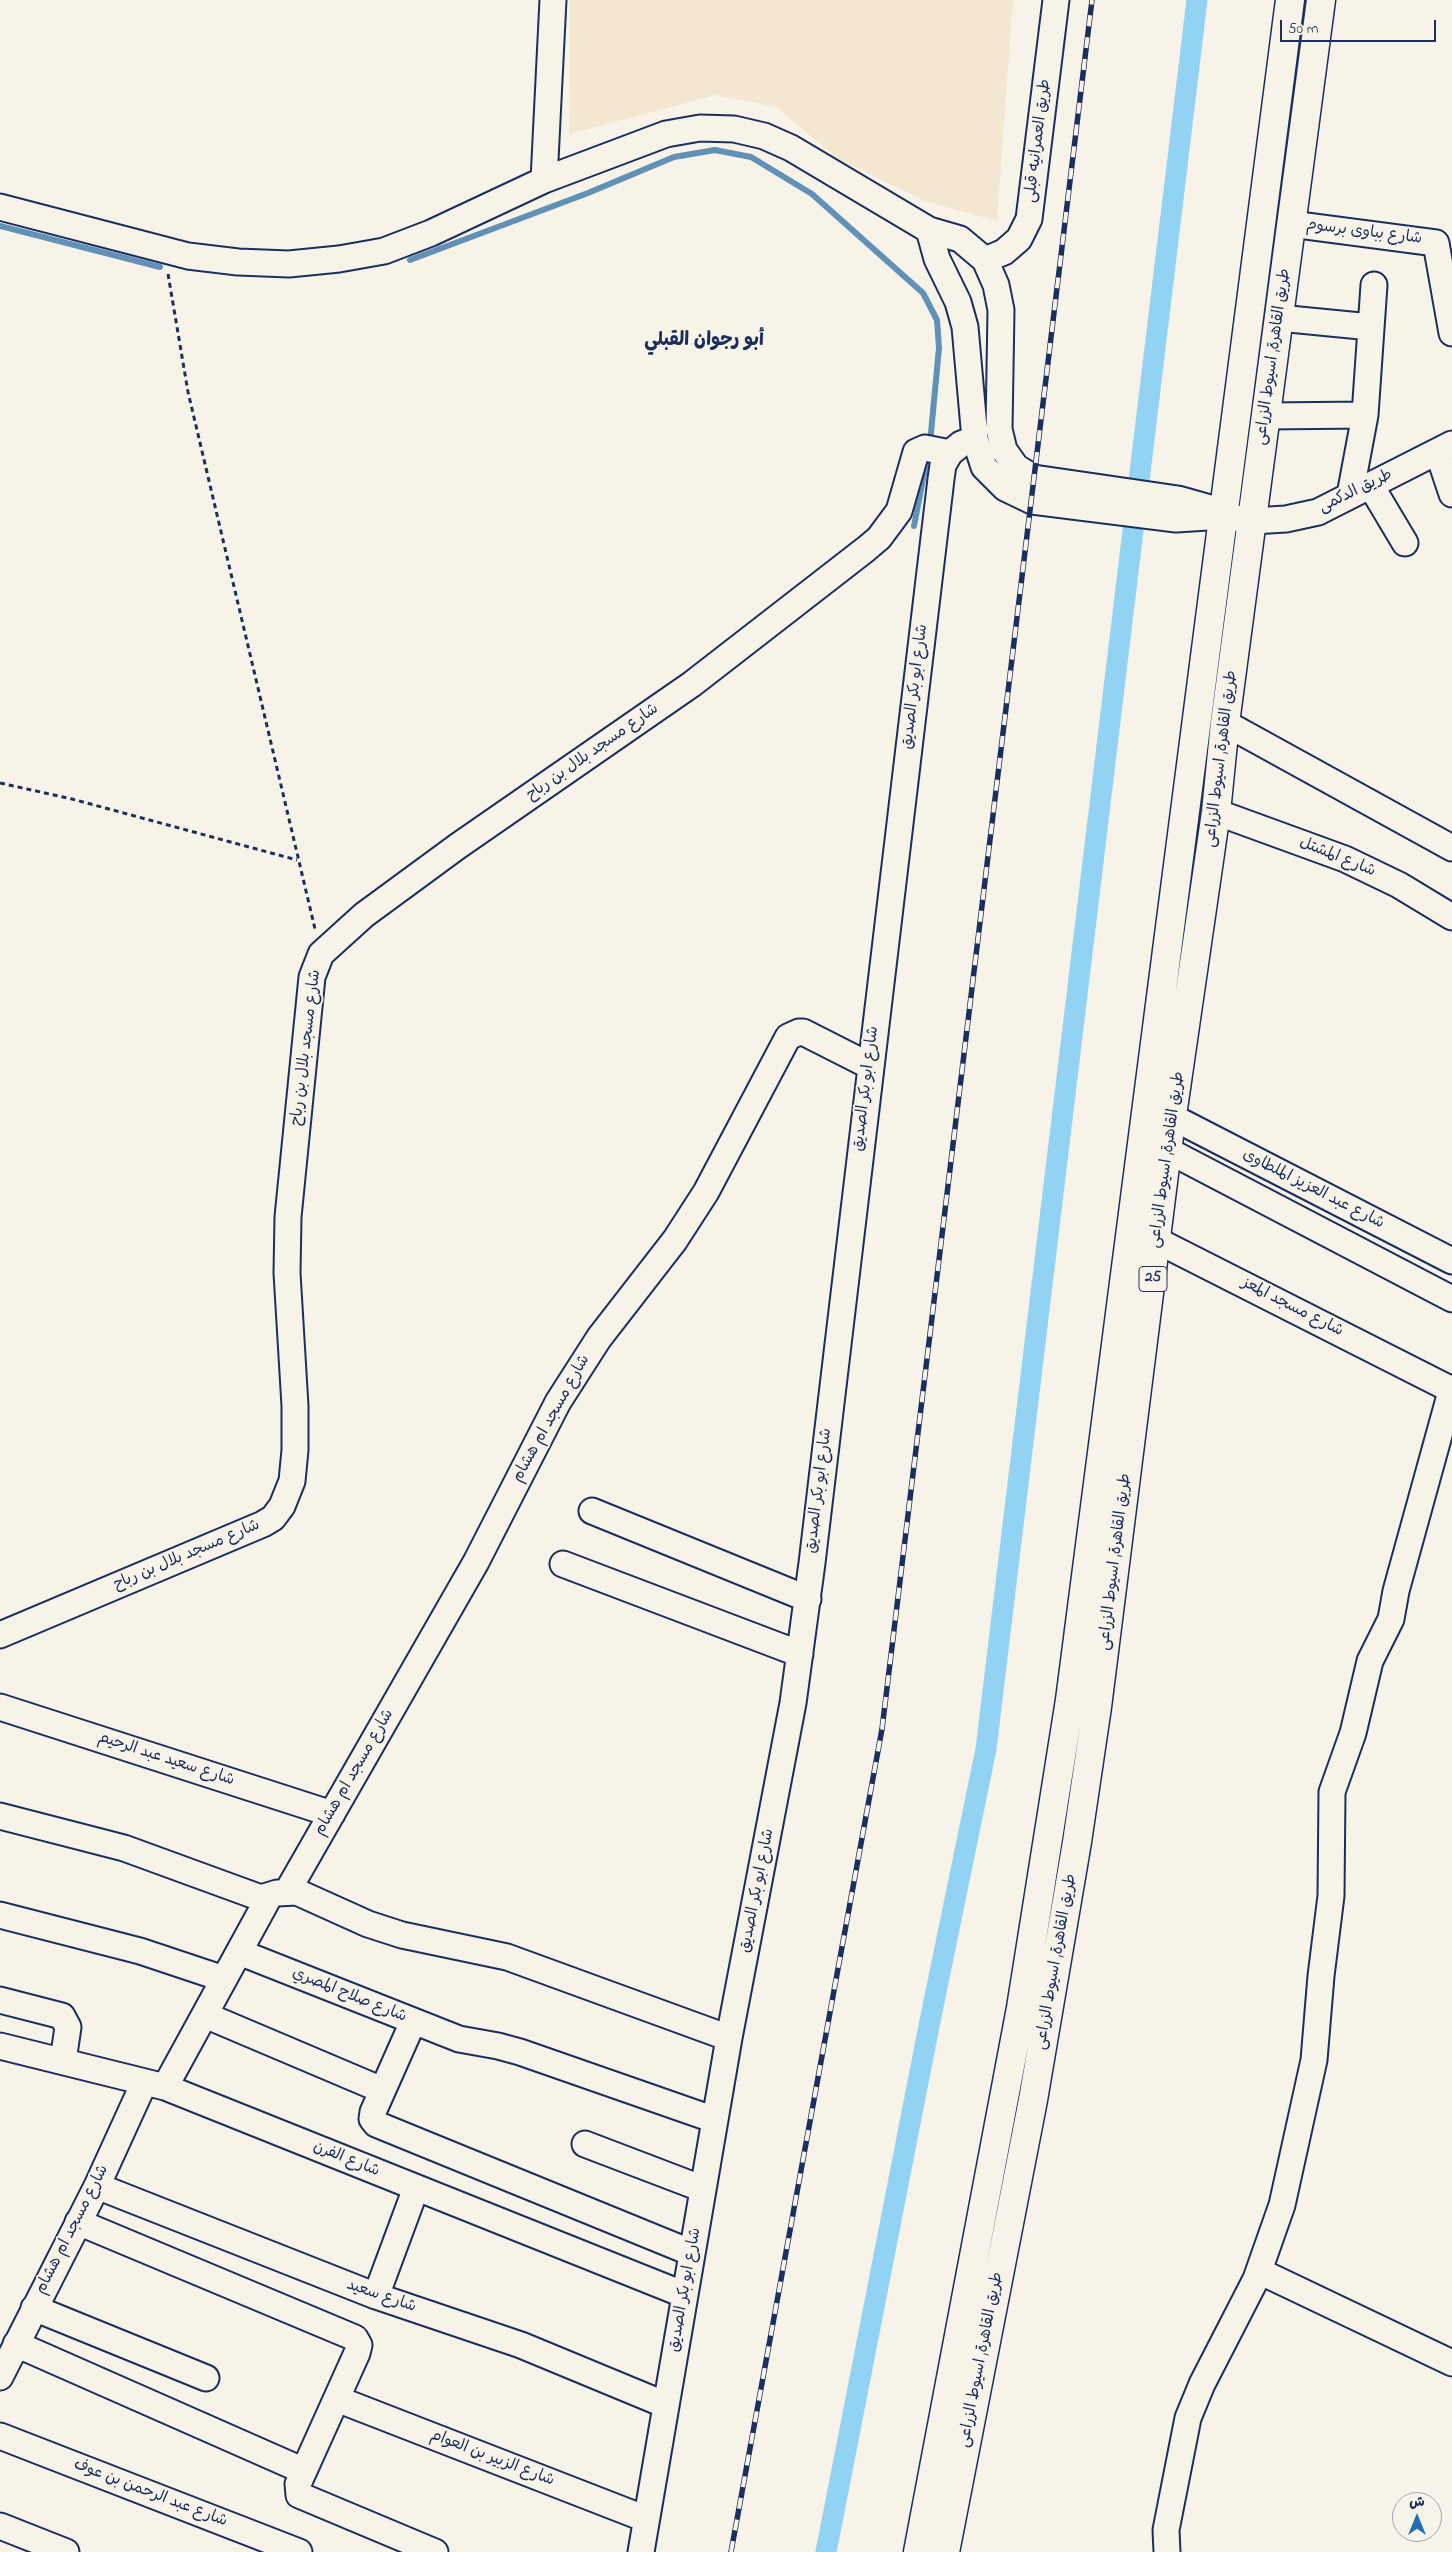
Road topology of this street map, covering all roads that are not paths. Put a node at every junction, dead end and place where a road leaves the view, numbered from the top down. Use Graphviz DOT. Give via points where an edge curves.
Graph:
graph roads {
  1 [pos="553,0"];
  2 [pos="1056,0"];
  3 [pos="1290,0"];
  4 [pos="1321,0"];
  5 [pos="544,180"];
  6 [pos="0,207"];
  7 [pos="1291,224"];
  8 [pos="929,230"];
  9 [pos="985,260"];
  10 [pos="1374,285"];
  11 [pos="1279,318"];
  12 [pos="1371,327"];
  13 [pos="1452,333"];
  14 [pos="1365,415"];
  15 [pos="1266,416"];
  16 [pos="975,438"];
  17 [pos="1445,448"];
  18 [pos="937,450"];
  19 [pos="1360,490"];
  20 [pos="1051,493"];
  21 [pos="1452,494"];
  22 [pos="1224,516"];
  23 [pos="1252,522"];
  24 [pos="1405,543"];
  25 [pos="1225,723"];
  26 [pos="1216,812"];
  27 [pos="1452,848"];
  28 [pos="1452,917"];
  29 [pos="870,1066"];
  30 [pos="1174,1118"];
  31 [pos="1168,1150"];
  32 [pos="1131,1228"];
  33 [pos="1158,1240"];
  34 [pos="1452,1261"];
  35 [pos="1452,1299"];
  36 [pos="1452,1389"];
  37 [pos="592,1511"];
  38 [pos="563,1564"];
  39 [pos="808,1599"];
  40 [pos="0,1635"];
  41 [pos="800,1654"];
  42 [pos="0,1707"];
  43 [pos="332,1814"];
  44 [pos="0,1816"];
  45 [pos="1048,1838"];
  46 [pos="1077,1842"];
  47 [pos="278,1894"];
  48 [pos="0,1915"];
  49 [pos="239,1952"];
  50 [pos="224,1979"];
  51 [pos="0,2000"];
  52 [pos="205,2015"];
  53 [pos="413,2022"];
  54 [pos="729,2038"];
  55 [pos="0,2046"];
  56 [pos="63,2062"];
  57 [pos="155,2085"];
  58 [pos="382,2090"];
  59 [pos="1005,2095"];
  60 [pos="1033,2100"];
  61 [pos="715,2120"];
  62 [pos="584,2144"];
  63 [pos="96,2186"];
  64 [pos="416,2188"];
  65 [pos="703,2189"];
  66 [pos="78,2222"];
  67 [pos="692,2253"];
  68 [pos="267,2255"];
  69 [pos="1259,2271"];
  70 [pos="248,2292"];
  71 [pos="376,2296"];
  72 [pos="685,2296"];
  73 [pos="34,2308"];
  74 [pos="16,2344"];
  75 [pos="1452,2364"];
  76 [pos="0,2377"];
  77 [pos="206,2378"];
  78 [pos="337,2399"];
  79 [pos="666,2405"];
  80 [pos="0,2436"];
  81 [pos="304,2471"];
  82 [pos="646,2520"];
  83 [pos="0,2526"];
  84 [pos="66,2552"];
  85 [pos="299,2552"];
  86 [pos="435,2552"];
  87 [pos="641,2552"];
  88 [pos="918,2552"];
  89 [pos="945,2552"];
  90 [pos="1167,2552"];
  1 -- 5 [label="street"];
  2 -- 9 [label="street, طريق العمرانيه قبلى" via="1029,219 1019,239 1004,252"];
  3 -- 22 [label="highway, طريق القاهرة, اسيوط الزراعى / 25"];
  4 -- 7 [label="highway, طريق القاهرة, اسيوط الزراعى / 25"];
  5 -- 6 [label="street" via="392,248 339,260 289,264 238,262 164,250"];
  5 -- 8 [label="street" via="666,134 700,128 734,130 764,136 791,148"];
  7 -- 11 [label="highway, طريق القاهرة, اسيوط الزراعى / 25"];
  7 -- 13 [label="street, شارع بباوى برسوم" via="1436,243"];
  8 -- 9 [label="street" via="960,239"];
  8 -- 16 [label="street" via="937,259 958,302 964,326"];
  9 -- 20 [label="street" via="996,285 1001,310 999,429 1004,450 1016,466"];
  10 -- 12 [label="street"];
  11 -- 12 [label="street"];
  11 -- 15 [label="highway, طريق القاهرة, اسيوط الزراعى / 25"];
  12 -- 14 [label="street"];
  14 -- 15 [label="street"];
  14 -- 19 [label="street"];
  15 -- 23 [label="highway, طريق القاهرة, اسيوط الزراعى / 25"];
  16 -- 18 [label="street"];
  16 -- 20 [label="street" via="984,467 1005,488 1032,501"];
  17 -- 19 [label="street, طريق الدكمى"];
  17 -- 21 [label="street"];
  18 -- 29 [label="street, شارع ابو بكر الصديق" via="943,466"];
  18 -- 40 [label="street, شارع مسجد بلال بن رباح" via="920,449 914,456 899,511 880,538 692,684 364,915 321,954 312,977 288,1217 287,1273 295,1450 292,1481 282,1506 273,1518 263,1524"];
  19 -- 23 [label="street, طريق الدكمى" via="1318,512"];
  19 -- 24 [label="street"];
  20 -- 22 [label="street, طريق الدكمى" via="1177,509 1210,508"];
  22 -- 23 [label="street, طريق الدكمى"];
  22 -- 32 [label="highway, طريق القاهرة, اسيوط الزراعى / 25"];
  23 -- 25 [label="highway, طريق القاهرة, اسيوط الزراعى / 25"];
  25 -- 26 [label="highway, طريق القاهرة, اسيوط الزراعى / 25"];
  25 -- 27 [label="street"];
  26 -- 28 [label="street, شارع المشتل" via="1344,858 1399,885"];
  26 -- 30 [label="highway, طريق القاهرة, اسيوط الزراعى / 25"];
  29 -- 39 [label="street, شارع ابو بكر الصديق"];
  29 -- 43 [label="street, شارع مسجد ام هشام" via="804,1032 788,1037 706,1192 675,1240 599,1338 558,1402 476,1562"];
  30 -- 31 [label="highway, طريق القاهرة, اسيوط الزراعى / 25"];
  30 -- 34 [label="street, شارع عبد العزيز الملطاوى"];
  31 -- 33 [label="highway, طريق القاهرة, اسيوط الزراعى / 25"];
  31 -- 35 [label="street"];
  32 -- 33 [label="street, شارع مسجد المعز"];
  32 -- 45 [label="highway, طريق القاهرة, اسيوط الزراعى / 25" via="1070,1700"];
  33 -- 36 [label="street, شارع مسجد المعز"];
  33 -- 46 [label="highway, طريق القاهرة, اسيوط الزراعى / 25"];
  36 -- 69 [label="street" via="1391,1619 1370,1661 1353,1733 1332,1792 1331,1896 1314,2060 1282,2205"];
  37 -- 39 [label="street"];
  38 -- 41 [label="street"];
  39 -- 41 [label="street, شارع ابو بكر الصديق"];
  41 -- 54 [label="street, شارع ابو بكر الصديق" via="773,1816"];
  42 -- 43 [label="street, شارع سعيد عبد الرحيم"];
  43 -- 47 [label="street, شارع مسجد ام هشام"];
  44 -- 47 [label="street" via="124,1848 246,1893"];
  45 -- 46 [label="highway"];
  45 -- 59 [label="highway, طريق القاهرة, اسيوط الزراعى / 25"];
  46 -- 60 [label="highway, طريق القاهرة, اسيوط الزراعى / 25"];
  47 -- 49 [label="street, شارع مسجد ام هشام"];
  47 -- 54 [label="street" via="306,1896 368,1924 402,1935 525,1963"];
  48 -- 50 [label="street" via="140,1951"];
  49 -- 50 [label="street, شارع مسجد ام هشام"];
  49 -- 53 [label="street, شارع صلاح المصري"];
  50 -- 52 [label="street, شارع مسجد ام هشام"];
  51 -- 56 [label="street" via="62,2016 68,2027"];
  52 -- 57 [label="street, شارع مسجد ام هشام"];
  52 -- 58 [label="street"];
  53 -- 58 [label="street"];
  53 -- 61 [label="street, شارع صلاح المصري" via="459,2039 520,2052"];
  54 -- 61 [label="street, شارع ابو بكر الصديق"];
  55 -- 56 [label="street, شارع الفرن"];
  56 -- 57 [label="street, شارع الفرن"];
  57 -- 63 [label="street, شارع مسجد ام هشام"];
  57 -- 64 [label="street, شارع الفرن"];
  58 -- 67 [label="street" via="372,2116 376,2124"];
  59 -- 60 [label="highway"];
  59 -- 88 [label="highway, طريق القاهرة, اسيوط الزراعى / 25"];
  60 -- 89 [label="highway, طريق القاهرة, اسيوط الزراعى / 25"];
  61 -- 65 [label="street, شارع ابو بكر الصديق"];
  62 -- 65 [label="street"];
  63 -- 66 [label="street, شارع مسجد ام هشام"];
  63 -- 68 [label="street, شارع سعيد"];
  64 -- 71 [label="street"];
  64 -- 72 [label="street, شارع الفرن"];
  65 -- 67 [label="street, شارع ابو بكر الصديق"];
  66 -- 70 [label="street"];
  66 -- 73 [label="street, شارع مسجد ام هشام"];
  67 -- 72 [label="street, شارع ابو بكر الصديق"];
  68 -- 70 [label="street"];
  68 -- 71 [label="street, شارع سعيد"];
  69 -- 75 [label="street"];
  69 -- 90 [label="street" via="1188,2418 1166,2530"];
  70 -- 78 [label="street" via="355,2338 359,2345 357,2353"];
  71 -- 79 [label="street, شارع سعيد" via="521,2345"];
  72 -- 79 [label="street, شارع ابو بكر الصديق"];
  73 -- 74 [label="street, شارع مسجد ام هشام"];
  73 -- 77 [label="street"];
  74 -- 76 [label="street, شارع مسجد ام هشام"];
  74 -- 81 [label="street"];
  78 -- 81 [label="street"];
  78 -- 82 [label="street, شارع الزبير بن العوام"];
  79 -- 82 [label="street, شارع ابو بكر الصديق"];
  80 -- 85 [label="street, شارع عبد الرحمن بن عوف"];
  81 -- 86 [label="street" via="298,2489 303,2498"];
  82 -- 87 [label="street, شارع ابو بكر الصديق"];
  83 -- 84 [label="street"];
}
